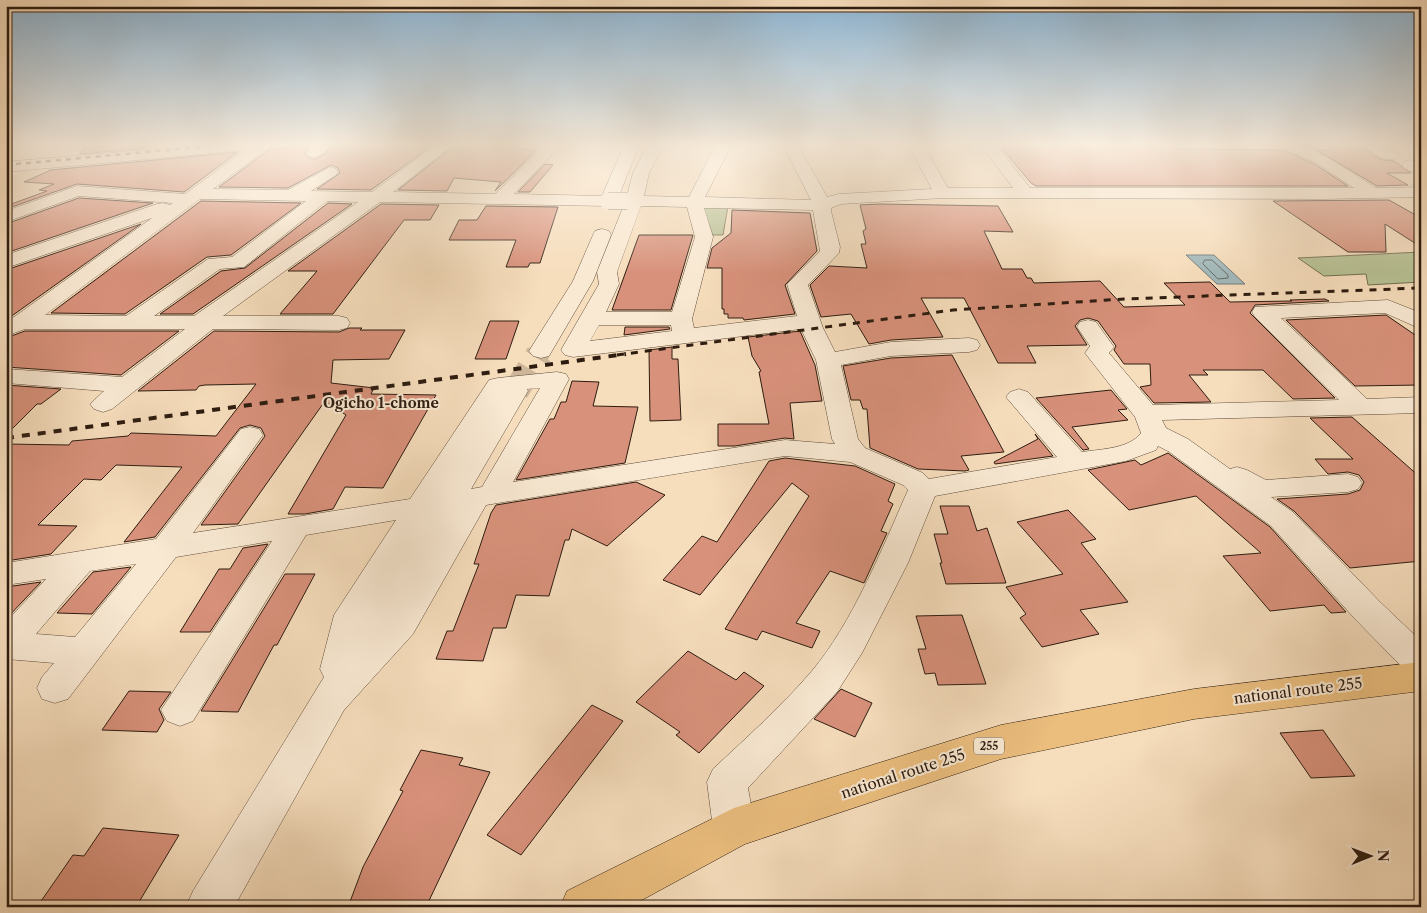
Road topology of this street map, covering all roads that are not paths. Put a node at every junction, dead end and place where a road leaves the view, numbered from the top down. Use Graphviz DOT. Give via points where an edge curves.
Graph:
graph roads {
  1 [pos="78,188"];
  2 [pos="205,188"];
  3 [pos="304,188"];
  4 [pos="389,188"];
  5 [pos="511,188"];
  6 [pos="614,188"];
  7 [pos="625,188"];
  8 [pos="636,188"];
  9 [pos="702,188"];
  10 [pos="813,188"];
  11 [pos="940,188"];
  12 [pos="1021,188"];
  13 [pos="1365,188"];
  14 [pos="77,191"];
  15 [pos="1372,192"];
  16 [pos="1421,192"];
  17 [pos="943,193"];
  18 [pos="1025,193"];
  19 [pos="292,195"];
  20 [pos="323,196"];
  21 [pos="192,197"];
  22 [pos="376,197"];
  23 [pos="500,199"];
  24 [pos="608,201"];
  25 [pos="631,201"];
  26 [pos="694,203"];
  27 [pos="823,205"];
  28 [pos="6,217"];
  29 [pos="6,262"];
  30 [pos="592,318"];
  31 [pos="809,321"];
  32 [pos="1418,321"];
  33 [pos="131,322"];
  34 [pos="204,322"];
  35 [pos="339,323"];
  36 [pos="10,327"];
  37 [pos="682,327"];
  38 [pos="1088,327"];
  39 [pos="969,345"];
  40 [pos="541,351"];
  41 [pos="828,360"];
  42 [pos="6,376"];
  43 [pos="128,386"];
  44 [pos="516,391"];
  45 [pos="1019,397"];
  46 [pos="103,404"];
  47 [pos="1421,406"];
  48 [pos="1361,407"];
  49 [pos="1160,431"];
  50 [pos="250,435"];
  51 [pos="855,454"];
  52 [pos="1076,462"];
  53 [pos="1348,483"];
  54 [pos="923,489"];
  55 [pos="493,494"];
  56 [pos="418,506"];
  57 [pos="297,526"];
  58 [pos="167,548"];
  59 [pos="80,562"];
  60 [pos="6,574"];
  61 [pos="84,652"];
  62 [pos="1421,663"];
  63 [pos="1421,676"];
  64 [pos="55,688"];
  65 [pos="331,699"];
  66 [pos="180,710"];
  67 [pos="734,828"];
  68 [pos="209,907"];
  69 [pos="583,907"];
  1 -- 14 [label="street"];
  2 -- 21 [label="street"];
  3 -- 19 [label="street"];
  4 -- 22 [label="street"];
  5 -- 23 [label="street"];
  6 -- 24 [label="street"];
  7 -- 40 [label="street" via="614,206 583,281"];
  8 -- 25 [label="street"];
  9 -- 26 [label="street"];
  10 -- 27 [label="street"];
  11 -- 17 [label="street"];
  12 -- 18 [label="street"];
  13 -- 15 [label="street"];
  14 -- 21 [label="street"];
  14 -- 28 [label="street"];
  15 -- 16 [label="street"];
  15 -- 18 [label="street"];
  17 -- 18 [label="street"];
  17 -- 27 [label="street" via="839,199"];
  19 -- 20 [label="street"];
  19 -- 21 [label="street"];
  20 -- 22 [label="street"];
  20 -- 33 [label="street" via="237,263 215,263"];
  21 -- 29 [label="street"];
  21 -- 36 [label="street"];
  22 -- 23 [label="street"];
  22 -- 34 [label="street"];
  23 -- 24 [label="street"];
  24 -- 25 [label="street, bridge"];
  25 -- 26 [label="street"];
  25 -- 30 [label="street" via="607,272 609,284"];
  26 -- 27 [label="street"];
  26 -- 37 [label="street" via="704,237"];
  27 -- 31 [label="street" via="829,254 797,284"];
  30 -- 37 [label="street"];
  30 -- 37 [label="street" via="573,350"];
  31 -- 37 [label="street"];
  31 -- 41 [label="street"];
  32 -- 48 [label="street" via="1388,306 1263,312"];
  33 -- 34 [label="street"];
  33 -- 36 [label="street"];
  34 -- 35 [label="street"];
  34 -- 43 [label="street"];
  38 -- 49 [label="street" via="1102,348 1097,353"];
  39 -- 41 [label="street" via="891,349"];
  41 -- 51 [label="street" via="845,439"];
  42 -- 43 [label="street"];
  43 -- 46 [label="street"];
  44 -- 65 [label="street"];
  45 -- 52 [label="street"];
  47 -- 48 [label="street"];
  48 -- 49 [label="street" via="1157,412"];
  49 -- 52 [label="street" via="1146,444 1126,453"];
  49 -- 53 [label="street" via="1261,489"];
  49 -- 62 [label="street" via="1282,519"];
  50 -- 58 [label="street"];
  51 -- 54 [label="street" via="913,479"];
  51 -- 55 [label="street" via="785,448"];
  52 -- 54 [label="street"];
  54 -- 67 [label="street" via="892,563 850,643 824,682 727,782"];
  55 -- 56 [label="street" via="557,379 498,385"];
  55 -- 65 [label="street" via="476,497 401,625"];
  56 -- 57 [label="street"];
  56 -- 65 [label="street" via="351,615"];
  57 -- 58 [label="street"];
  57 -- 66 [label="street"];
  58 -- 59 [label="street"];
  58 -- 61 [label="street"];
  59 -- 60 [label="street"];
  59 -- 61 [label="street" via="6,645"];
  61 -- 64 [label="street"];
  63 -- 67 [label="highway, national route 255 / 255" via="1194,704 1001,742"];
  65 -- 68 [label="street"];
  67 -- 69 [label="highway, national route 255 / 255"];
}
